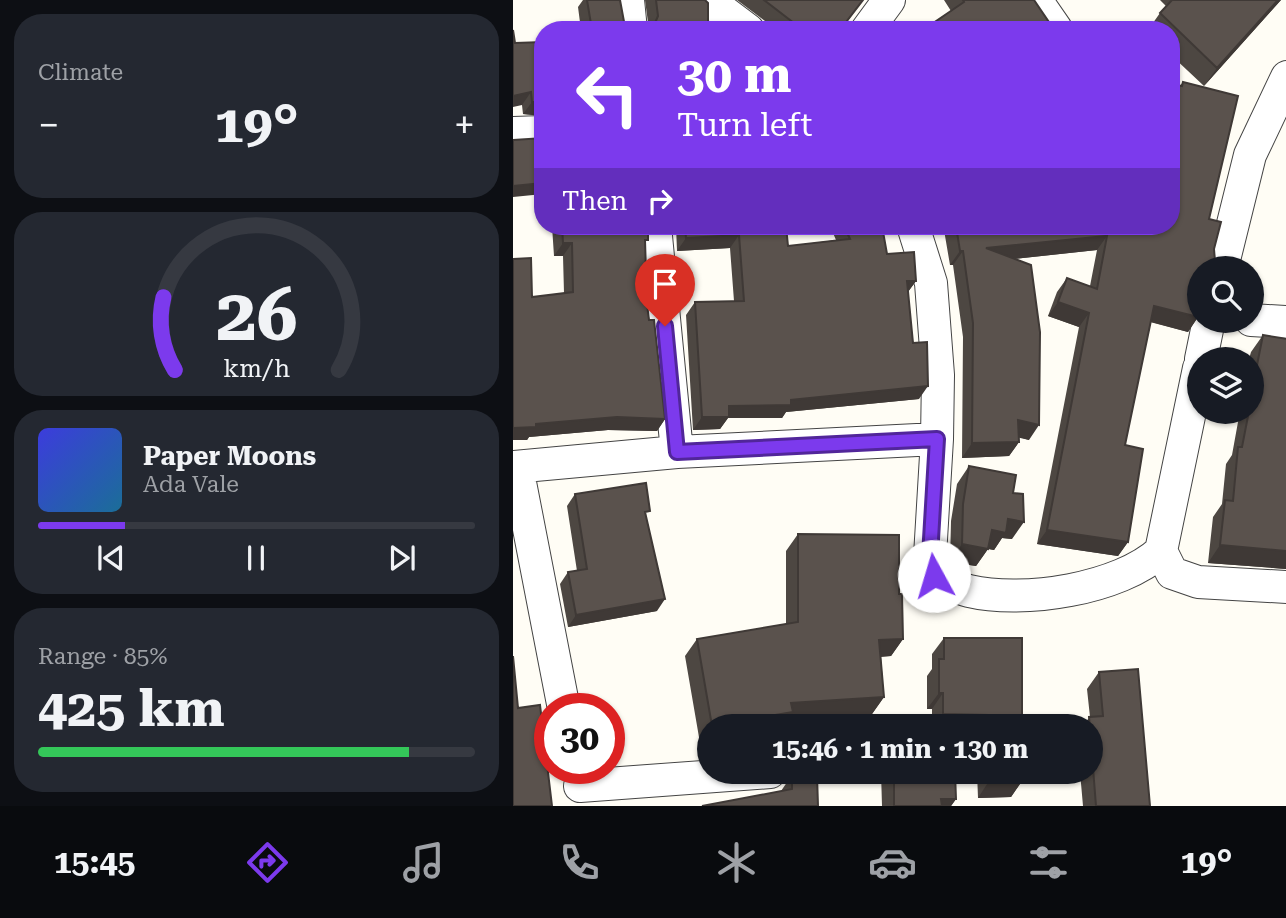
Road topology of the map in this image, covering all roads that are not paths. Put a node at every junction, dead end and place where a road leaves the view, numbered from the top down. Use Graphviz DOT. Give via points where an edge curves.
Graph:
graph roads {
  1 [pos="628,0"];
  2 [pos="708,0"];
  3 [pos="889,0"];
  4 [pos="1036,0"];
  5 [pos="630,21"];
  6 [pos="736,21"];
  7 [pos="874,21"];
  8 [pos="1050,21"];
  9 [pos="1286,77"];
  10 [pos="513,132"];
  11 [pos="534,132"];
  12 [pos="656,235"];
  13 [pos="916,235"];
  14 [pos="1225,256"];
  15 [pos="1264,321"];
  16 [pos="1286,322"];
  17 [pos="1187,424"];
  18 [pos="937,439"];
  19 [pos="677,452"];
  20 [pos="515,467"];
  21 [pos="1161,551"];
  22 [pos="1286,587"];
  23 [pos="561,693"];
  24 [pos="697,778"];
  25 [pos="580,787"];
  1 -- 5 [label="street"];
  2 -- 6 [label="street"];
  3 -- 7 [label="street"];
  4 -- 8 [label="street"];
  9 -- 14 [label="street" via="1250,155"];
  10 -- 11 [label="street"];
  12 -- 19 [label="street"];
  13 -- 18 [label="street" via="931,283"];
  15 -- 16 [label="street"];
  17 -- 21 [label="street"];
  18 -- 19 [label="street"];
  18 -- 21 [label="street" via="930,556 934,576 970,592 1024,595 1072,590 1136,571"];
  19 -- 20 [label="street"];
  20 -- 23 [label="street"];
  21 -- 22 [label="street" via="1172,573 1198,582"];
  24 -- 25 [label="street"];
}
